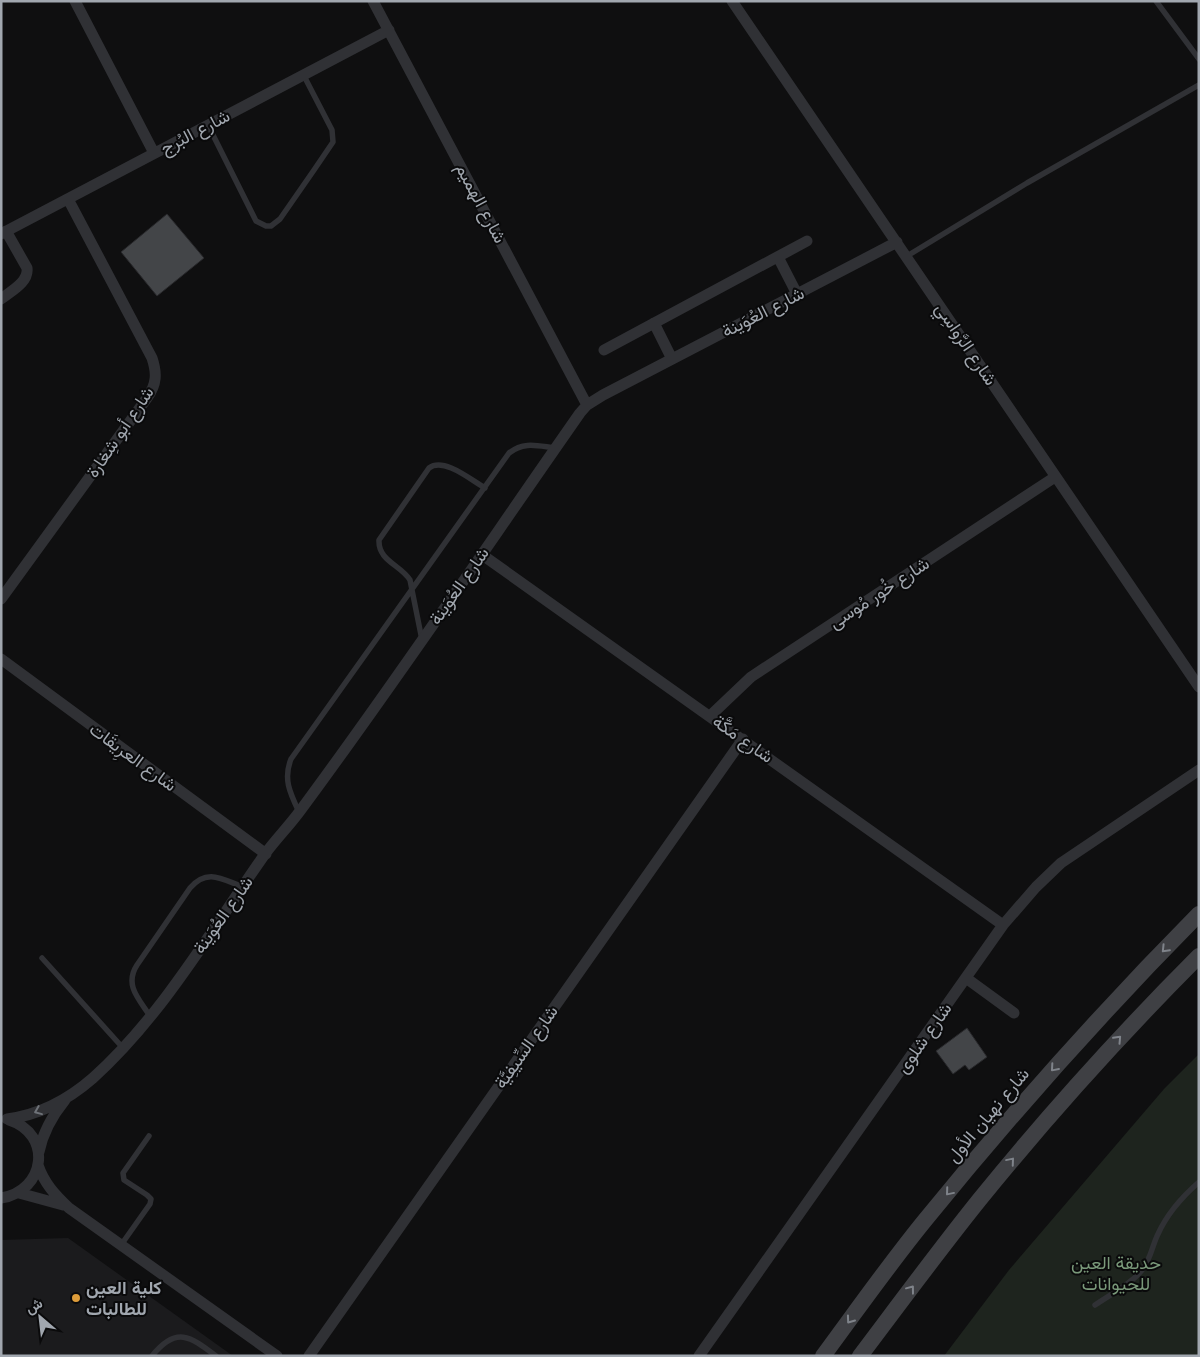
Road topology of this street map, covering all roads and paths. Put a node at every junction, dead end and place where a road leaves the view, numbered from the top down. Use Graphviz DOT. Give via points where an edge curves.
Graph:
graph roads {
  1 [pos="75,1"];
  2 [pos="374,1"];
  3 [pos="732,1"];
  4 [pos="1156,1"];
  5 [pos="389,30"];
  6 [pos="1199,59"];
  7 [pos="302,74"];
  8 [pos="1199,85"];
  9 [pos="208,125"];
  10 [pos="154,154"];
  11 [pos="68,199"];
  12 [pos="4,233"];
  13 [pos="807,241"];
  14 [pos="897,242"];
  15 [pos="907,256"];
  16 [pos="778,257"];
  17 [pos="797,294"];
  18 [pos="1,299"];
  19 [pos="654,323"];
  20 [pos="604,350"];
  21 [pos="672,359"];
  22 [pos="587,405"];
  23 [pos="555,448"];
  24 [pos="1055,477"];
  25 [pos="485,488"];
  26 [pos="481,554"];
  27 [pos="413,589"];
  28 [pos="1,599"];
  29 [pos="422,640"];
  30 [pos="1,660"];
  31 [pos="1199,687"];
  32 [pos="710,716"];
  33 [pos="743,739"];
  34 [pos="1199,770"];
  35 [pos="299,812"];
  36 [pos="266,854"];
  37 [pos="243,888"];
  38 [pos="1199,914"];
  39 [pos="1003,925"];
  40 [pos="1199,956"];
  41 [pos="42,958"];
  42 [pos="966,978"];
  43 [pos="1014,1013"];
  44 [pos="150,1016"];
  45 [pos="123,1048"];
  46 [pos="68,1097"];
  47 [pos="4,1118"];
  48 [pos="149,1136"];
  49 [pos="38,1159"];
  50 [pos="1199,1182"];
  51 [pos="19,1193"];
  52 [pos="1,1198"];
  53 [pos="69,1208"];
  54 [pos="121,1245"];
  55 [pos="1095,1305"];
  56 [pos="152,1356"];
  57 [pos="216,1356"];
  58 [pos="277,1356"];
  59 [pos="308,1356"];
  60 [pos="699,1356"];
  61 [pos="823,1356"];
  62 [pos="860,1356"];
  1 -- 10 [label="street"];
  2 -- 5 [label="street, شارع الهميم"];
  3 -- 14 [label="street, شارع الرَّواسِي"];
  4 -- 6 [label="lane"];
  5 -- 7 [label="street, شارع البُرج"];
  5 -- 22 [label="street, شارع الهميم"];
  7 -- 9 [label="street, شارع البُرج"];
  7 -- 9 [label="lane" via="334,138 276,224 266,226 256,221"];
  8 -- 15 [label="lane"];
  9 -- 10 [label="street, شارع البُرج"];
  10 -- 11 [label="street, شارع البُرج"];
  11 -- 12 [label="street, شارع البُرج"];
  11 -- 28 [label="street, شارع أبو شِغارة" via="152,358 156,378 147,398"];
  12 -- 18 [label="street" via="28,274"];
  13 -- 16 [label="street"];
  14 -- 15 [label="street, شارع الرَّواسِي"];
  14 -- 17 [label="street, شارع العُوَينة"];
  15 -- 24 [label="street, شارع الرَّواسِي"];
  16 -- 17 [label="street"];
  16 -- 19 [label="street"];
  17 -- 21 [label="street, شارع العُوَينة"];
  19 -- 20 [label="street"];
  19 -- 21 [label="street"];
  21 -- 22 [label="street, شارع العُوَينة"];
  22 -- 23 [label="street, شارع العُوَينة"];
  23 -- 25 [label="lane" via="527,444 515,448"];
  23 -- 26 [label="street, شارع العُوَينة"];
  24 -- 31 [label="street, شارع الرَّواسِي"];
  24 -- 32 [label="street, شارع خُور مُوسى" via="758,672"];
  25 -- 27 [label="lane"];
  25 -- 27 [label="lane" via="444,465 428,468 379,540 384,557 408,575"];
  26 -- 29 [label="street, شارع العُوَينة"];
  26 -- 32 [label="street, شارع مَكَّة"];
  27 -- 29 [label="lane"];
  27 -- 35 [label="lane" via="291,759 287,783"];
  29 -- 35 [label="street, شارع العُوَينة"];
  30 -- 36 [label="street, شارع العرِيقَات"];
  32 -- 33 [label="street, شارع مَكَّة"];
  33 -- 39 [label="street, شارع مَكَّة"];
  33 -- 59 [label="street, شارع السِّيفِيَّة"];
  34 -- 39 [label="street, شارع شلوى" via="1061,864 1036,886"];
  35 -- 36 [label="street, شارع العُوَينة"];
  36 -- 37 [label="street, شارع العُوَينة"];
  37 -- 44 [label="street, شارع العُوَينة"];
  37 -- 44 [label="lane" via="214,876 200,879 190,888 131,975 134,992"];
  38 -- 61 [label="main road, شارع نهيان الأول, one-way" via="1102,1015 1016,1112 925,1220"];
  39 -- 42 [label="street, شارع شلوى"];
  62 -- 40 [label="main road, one-way" via="1025,1145 1118,1039"];
  41 -- 45 [label="lane"];
  42 -- 43 [label="street"];
  42 -- 60 [label="street, شارع شلوى"];
  44 -- 45 [label="street, شارع العُوَينة"];
  45 -- 46 [label="street, شارع العُوَينة"];
  46 -- 47 [label="street, شارع العُوَينة, one-way" via="22,1117"];
  46 -- 49 [label="street, شارع العُوَينة" via="48,1124"];
  47 -- 49 [label="street" via="25,1127 36,1144"];
  48 -- 54 [label="lane" via="123,1177 147,1194 150,1204"];
  49 -- 51 [label="street, شارع العُوَينة" via="31,1181"];
  49 -- 53 [label="street" via="43,1178"];
  50 -- 55 [label="lane" via="1167,1218 1142,1270"];
  51 -- 52 [label="street"];
  51 -- 53 [label="street"];
  53 -- 54 [label="street"];
  54 -- 58 [label="street"];
  56 -- 57 [label="lane" via="164,1342 182,1336 191,1338"];
}
